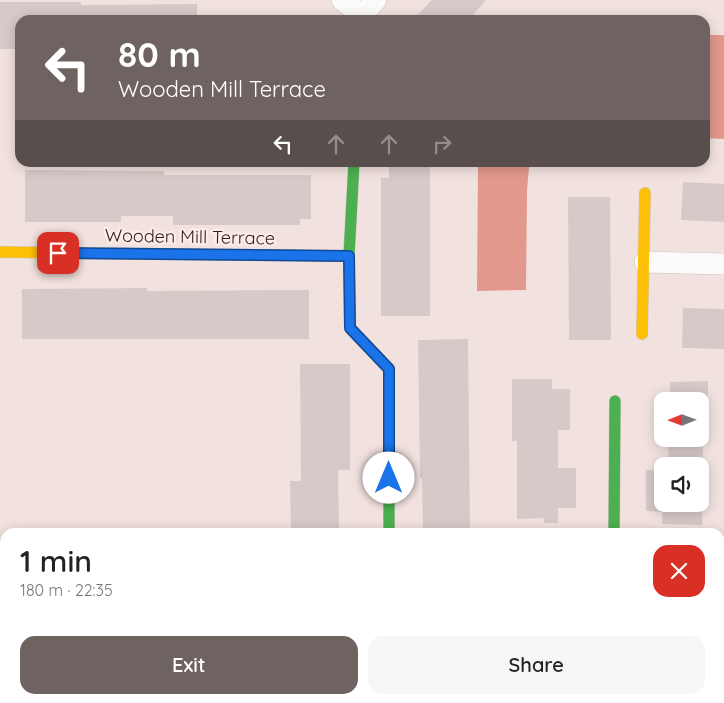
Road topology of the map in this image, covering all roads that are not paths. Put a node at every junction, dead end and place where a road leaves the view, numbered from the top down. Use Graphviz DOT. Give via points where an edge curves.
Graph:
graph roads {
  1 [pos="342,0"];
  2 [pos="376,0"];
  3 [pos="359,15"];
  4 [pos="363,15"];
  5 [pos="354,167"];
  6 [pos="645,193"];
  7 [pos="0,252"];
  8 [pos="349,256"];
  9 [pos="644,262"];
  10 [pos="724,264"];
  11 [pos="642,334"];
  12 [pos="615,401"];
  13 [pos="389,528"];
  14 [pos="614,528"];
  1 -- 3 [label="street"];
  2 -- 4 [label="street"];
  5 -- 8 [label="street"];
  6 -- 9 [label="street"];
  7 -- 8 [label="street, Wooden Mill Terrace"];
  8 -- 13 [label="street" via="350,328 389,369"];
  9 -- 10 [label="street"];
  9 -- 11 [label="street"];
  12 -- 14 [label="street"];
}
